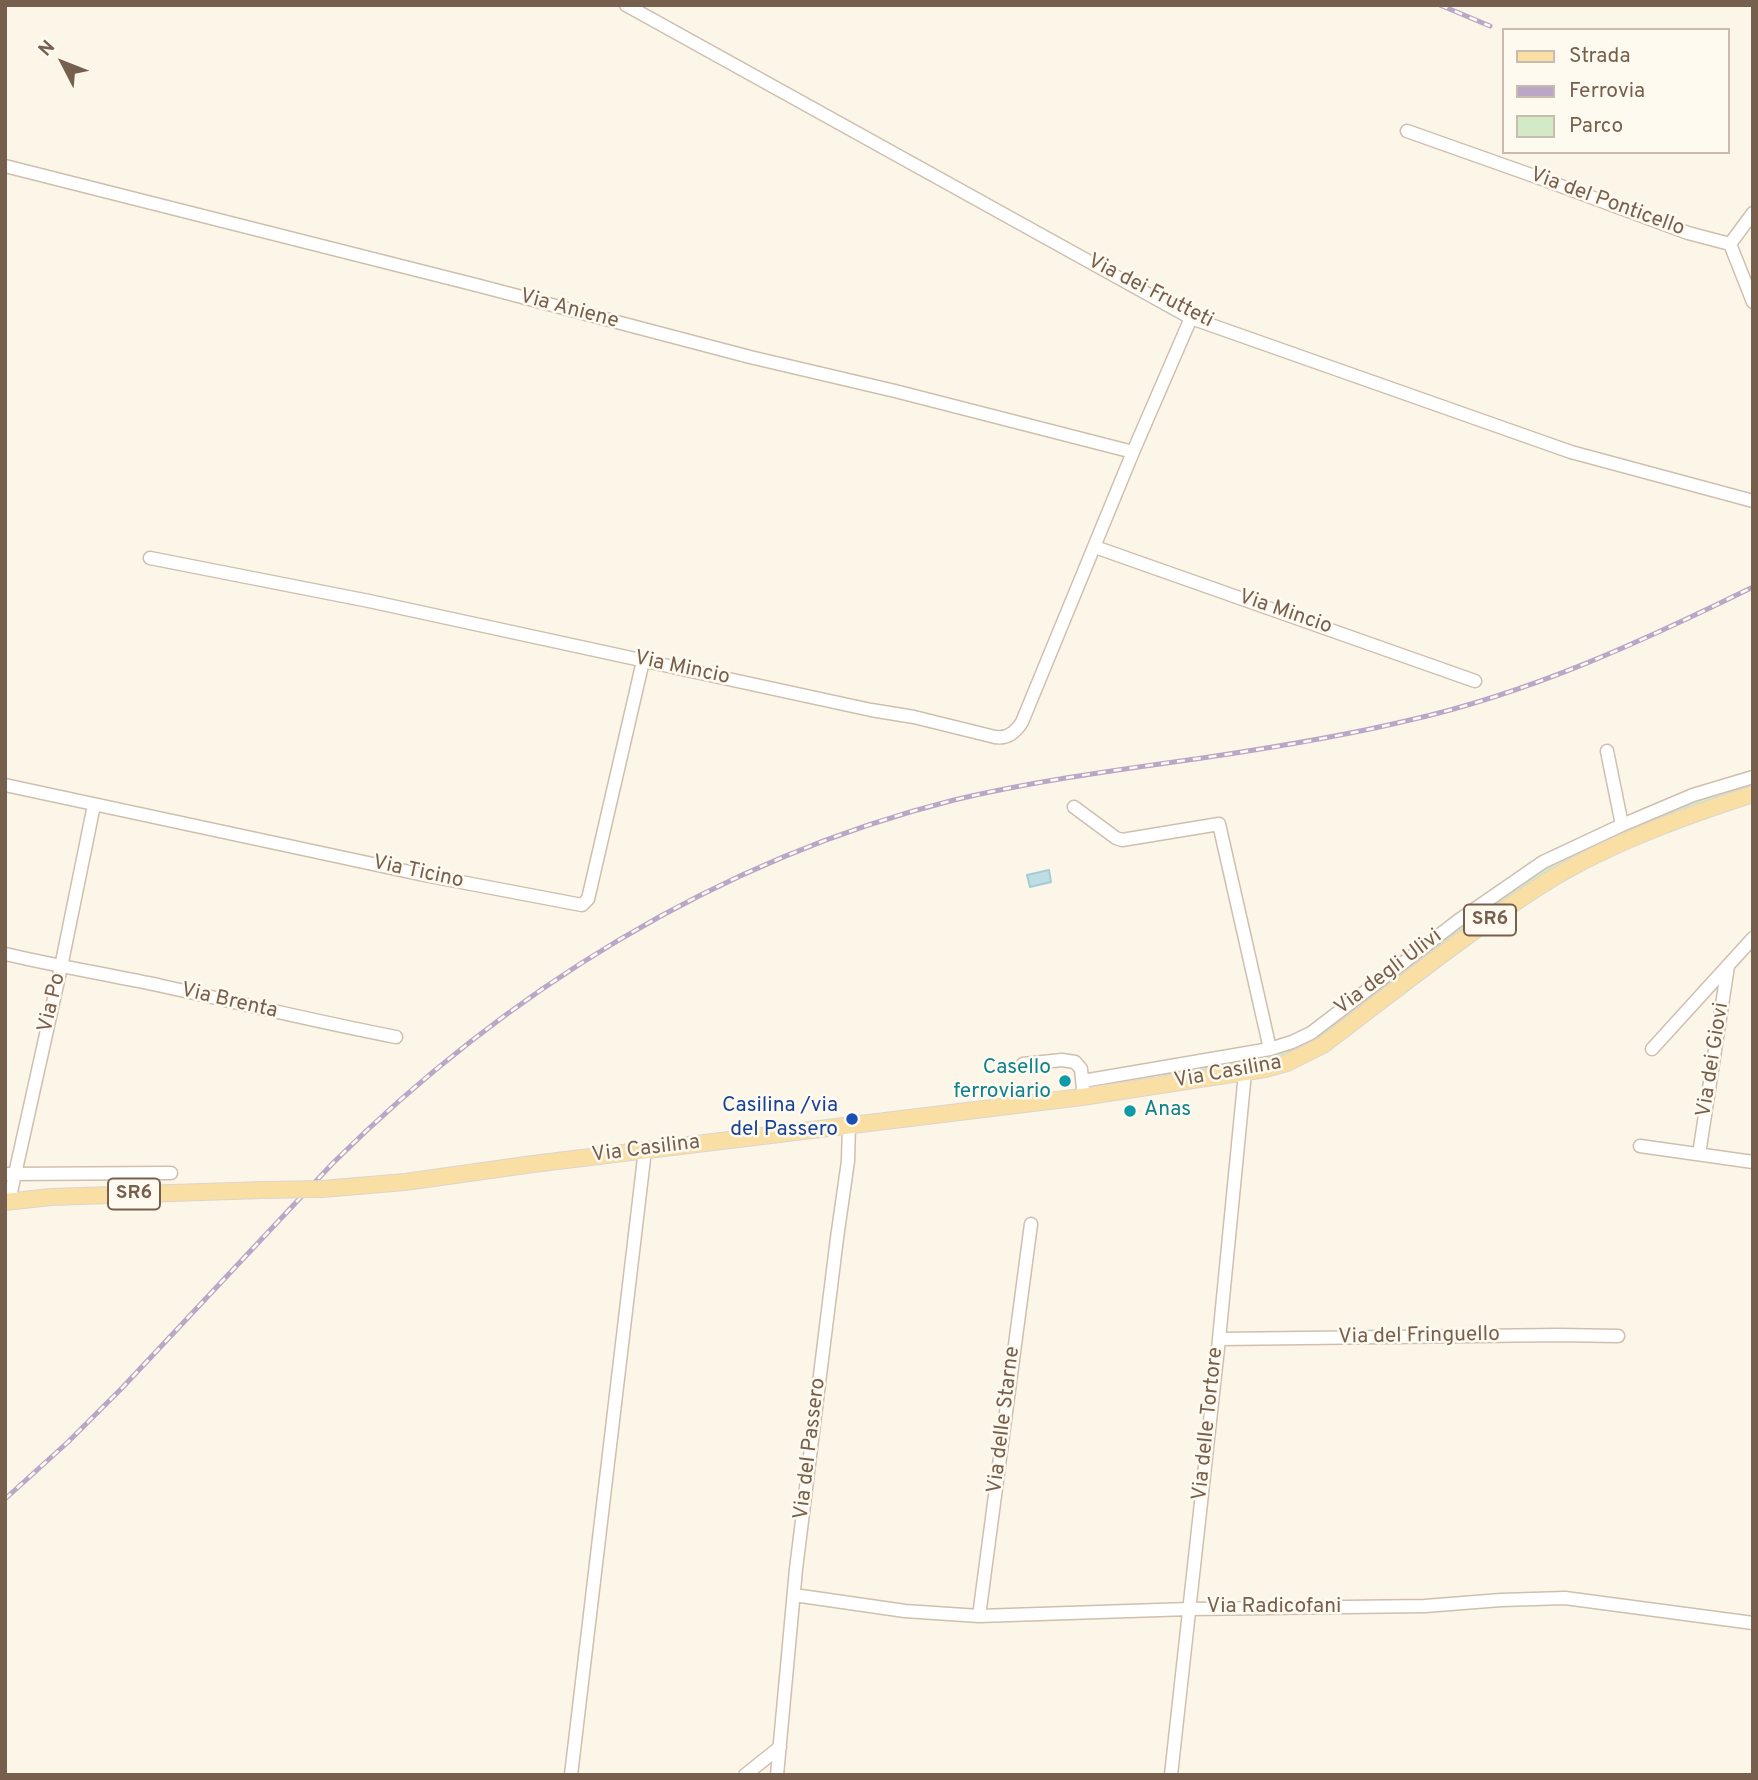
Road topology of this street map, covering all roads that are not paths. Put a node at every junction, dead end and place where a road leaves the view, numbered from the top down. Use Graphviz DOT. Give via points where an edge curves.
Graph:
graph roads {
  1 [pos="626,5"];
  2 [pos="1407,131"];
  3 [pos="5,166"];
  4 [pos="1753,213"];
  5 [pos="1730,244"];
  6 [pos="1753,302"];
  7 [pos="1191,318"];
  8 [pos="1133,452"];
  9 [pos="1753,501"];
  10 [pos="1095,547"];
  11 [pos="150,558"];
  12 [pos="643,660"];
  13 [pos="1475,681"];
  14 [pos="1607,751"];
  15 [pos="1753,777"];
  16 [pos="5,785"];
  17 [pos="1753,794"];
  18 [pos="94,805"];
  19 [pos="1074,807"];
  20 [pos="1622,825"];
  21 [pos="1753,938"];
  22 [pos="5,954"];
  23 [pos="1728,966"];
  24 [pos="61,967"];
  25 [pos="396,1037"];
  26 [pos="1270,1049"];
  27 [pos="1652,1049"];
  28 [pos="1023,1063"];
  29 [pos="1245,1073"];
  30 [pos="1083,1089"];
  31 [pos="849,1124"];
  32 [pos="1640,1146"];
  33 [pos="645,1150"];
  34 [pos="1699,1154"];
  35 [pos="1753,1162"];
  36 [pos="171,1173"];
  37 [pos="10,1175"];
  38 [pos="7,1202"];
  39 [pos="1031,1224"];
  40 [pos="1618,1336"];
  41 [pos="1219,1339"];
  42 [pos="794,1595"];
  43 [pos="1189,1609"];
  44 [pos="979,1616"];
  45 [pos="1753,1623"];
  46 [pos="780,1747"];
  47 [pos="571,1775"];
  48 [pos="745,1775"];
  49 [pos="777,1775"];
  50 [pos="1171,1775"];
  1 -- 7 [label="street, Via dei Frutteti"];
  2 -- 5 [label="street, Via del Ponticello"];
  3 -- 8 [label="street, Via Aniene"];
  4 -- 5 [label="street"];
  5 -- 6 [label="street"];
  7 -- 8 [label="street, Via Mincio"];
  7 -- 9 [label="street, Via dei Frutteti" via="1572,452"];
  8 -- 10 [label="street, Via Mincio"];
  10 -- 12 [label="street, Via Mincio" via="1021,722 1003,738"];
  10 -- 13 [label="street, Via Mincio"];
  11 -- 12 [label="street, Via Mincio"];
  12 -- 18 [label="street, Via Ticino" via="588,899 582,905"];
  14 -- 20 [label="street"];
  15 -- 20 [label="street, Via degli Ulivi" via="1693,795"];
  16 -- 18 [label="street, Via Ticino"];
  17 -- 29 [label="main road, Via Casilina / SR6" via="1654,829 1563,872 1448,949 1317,1049 1287,1063"];
  18 -- 24 [label="street, Via Po"];
  19 -- 26 [label="street" via="1122,840 1219,824"];
  20 -- 26 [label="street, Via degli Ulivi" via="1543,862 1311,1033"];
  21 -- 23 [label="street"];
  22 -- 24 [label="street, Via Brenta"];
  23 -- 27 [label="street"];
  23 -- 34 [label="street, Via dei Giovi"];
  24 -- 25 [label="street, Via Brenta"];
  24 -- 37 [label="street, Via Po"];
  26 -- 30 [label="street, Via degli Ulivi"];
  28 -- 30 [label="street" via="1072,1061 1080,1067"];
  29 -- 30 [label="main road, Via Casilina / SR6"];
  29 -- 41 [label="street, Via delle Tortore"];
  30 -- 31 [label="main road, Via Casilina / SR6"];
  31 -- 33 [label="main road, Via Casilina / SR6"];
  31 -- 42 [label="street, Via del Passero"];
  32 -- 34 [label="street"];
  33 -- 38 [label="main road, Via Casilina / SR6, bridge" via="321,1189"];
  33 -- 47 [label="street"];
  34 -- 35 [label="street"];
  36 -- 37 [label="street"];
  37 -- 38 [label="street, Via Po"];
  39 -- 44 [label="street, Via delle Starne"];
  40 -- 41 [label="street, Via del Fringuello"];
  41 -- 43 [label="street, Via delle Tortore"];
  42 -- 44 [label="street, Via Radicofani"];
  42 -- 46 [label="street, Via del Passero"];
  43 -- 44 [label="street, Via Radicofani"];
  43 -- 45 [label="street, Via Radicofani" via="1425,1606 1565,1598"];
  43 -- 50 [label="street, Via delle Tortore"];
  46 -- 48 [label="street"];
  46 -- 49 [label="street, Via del Passero"];
}
